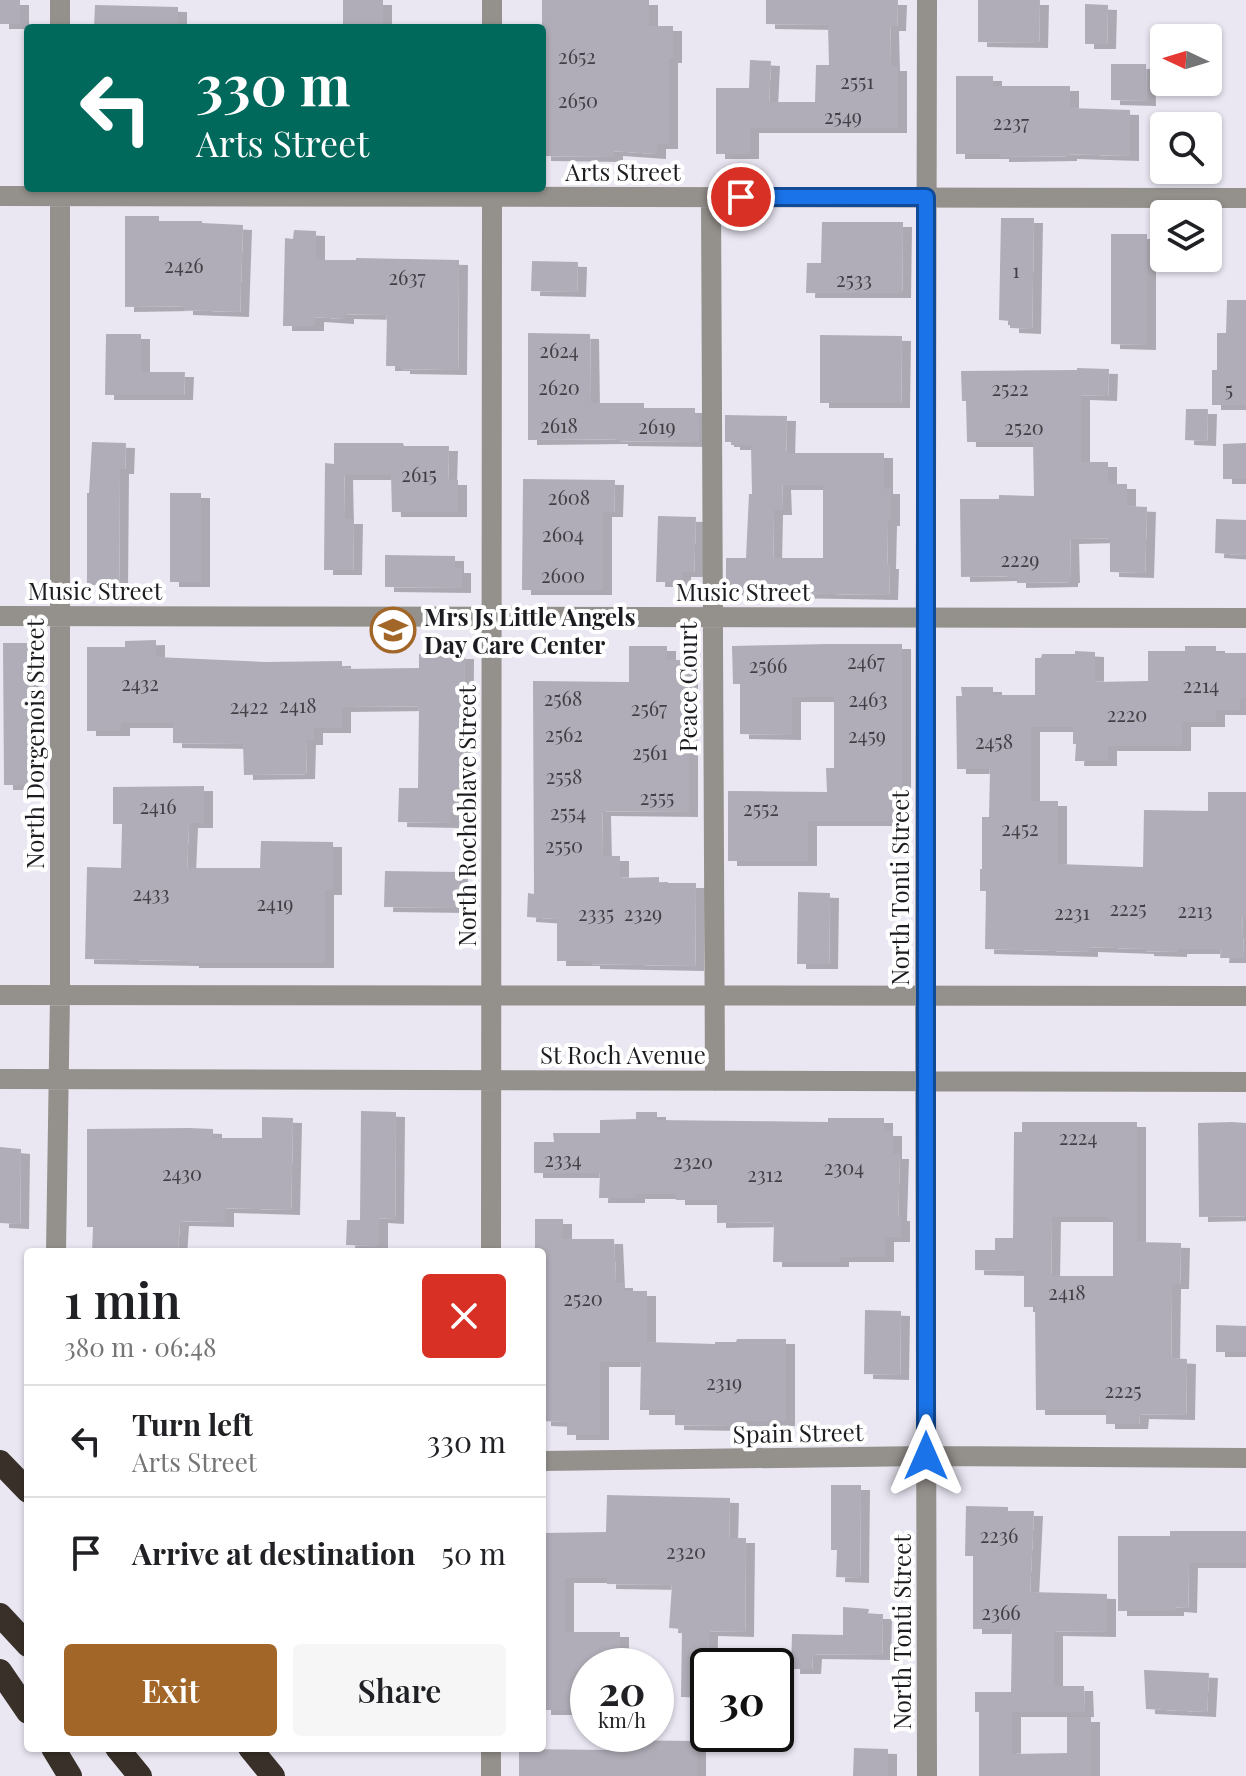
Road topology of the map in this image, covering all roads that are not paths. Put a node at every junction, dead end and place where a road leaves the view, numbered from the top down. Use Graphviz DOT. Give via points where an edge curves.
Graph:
graph roads {
  1 [pos="60,0"];
  2 [pos="492,0"];
  3 [pos="927,0"];
  4 [pos="60,24"];
  5 [pos="492,24"];
  6 [pos="60,192"];
  7 [pos="492,192"];
  8 [pos="0,196"];
  9 [pos="711,197"];
  10 [pos="926,197"];
  11 [pos="1246,198"];
  12 [pos="0,616"];
  13 [pos="60,616"];
  14 [pos="492,617"];
  15 [pos="713,617"];
  16 [pos="926,617"];
  17 [pos="1246,618"];
  18 [pos="0,995"];
  19 [pos="60,995"];
  20 [pos="492,996"];
  21 [pos="715,996"];
  22 [pos="925,996"];
  23 [pos="1246,996"];
  24 [pos="0,1079"];
  25 [pos="60,1080"];
  26 [pos="492,1080"];
  27 [pos="715,1081"];
  28 [pos="926,1081"];
  29 [pos="1246,1082"];
  30 [pos="56,1248"];
  31 [pos="491,1248"];
  32 [pos="926,1456"];
  33 [pos="1246,1458"];
  34 [pos="546,1461"];
  35 [pos="0,1462"];
  36 [pos="24,1487"];
  37 [pos="0,1615"];
  38 [pos="24,1641"];
  39 [pos="0,1671"];
  40 [pos="24,1706"];
  41 [pos="55,1752"];
  42 [pos="120,1752"];
  43 [pos="253,1752"];
  44 [pos="491,1752"];
  45 [pos="70,1776"];
  46 [pos="140,1776"];
  47 [pos="273,1776"];
  48 [pos="491,1776"];
  49 [pos="927,1776"];
  1 -- 4 [label="street"];
  2 -- 5 [label="street"];
  3 -- 10 [label="street, North Tonti Street"];
  6 -- 7 [label="street, Arts Street"];
  6 -- 8 [label="street, Arts Street"];
  6 -- 13 [label="street, North Dorgenois Street"];
  7 -- 9 [label="street, Arts Street"];
  7 -- 14 [label="street, North Rocheblave Street"];
  9 -- 10 [label="street, Arts Street"];
  9 -- 15 [label="street, Peace Court"];
  10 -- 11 [label="street, Arts Street"];
  10 -- 16 [label="street, North Tonti Street"];
  12 -- 13 [label="street, Music Street"];
  13 -- 14 [label="street, Music Street"];
  13 -- 19 [label="street, North Dorgenois Street"];
  14 -- 15 [label="street, Music Street"];
  14 -- 20 [label="street, North Rocheblave Street"];
  15 -- 16 [label="street, Music Street"];
  15 -- 21 [label="street, Peace Court"];
  16 -- 17 [label="street, Music Street"];
  16 -- 22 [label="street, North Tonti Street"];
  18 -- 19 [label="street"];
  19 -- 20 [label="street"];
  19 -- 25 [label="street, North Dorgenois Street"];
  20 -- 21 [label="street"];
  20 -- 26 [label="street, North Rocheblave Street"];
  21 -- 22 [label="street"];
  21 -- 27 [label="street, Peace Court"];
  22 -- 23 [label="street"];
  22 -- 28 [label="street, North Tonti Street"];
  24 -- 25 [label="street, St Roch Avenue"];
  25 -- 26 [label="street, St Roch Avenue"];
  25 -- 30 [label="street, North Dorgenois Street"];
  26 -- 27 [label="street, St Roch Avenue"];
  26 -- 31 [label="street, North Rocheblave Street"];
  27 -- 28 [label="street, St Roch Avenue"];
  28 -- 29 [label="street, St Roch Avenue"];
  28 -- 32 [label="street, North Tonti Street"];
  32 -- 33 [label="street, Spain Street"];
  32 -- 34 [label="street, Spain Street"];
  32 -- 49 [label="street, North Tonti Street"];
  35 -- 36 [label="highway"];
  37 -- 38 [label="highway"];
  39 -- 40 [label="highway"];
  41 -- 45 [label="highway"];
  42 -- 46 [label="highway"];
  43 -- 47 [label="highway"];
  44 -- 48 [label="street"];
}
